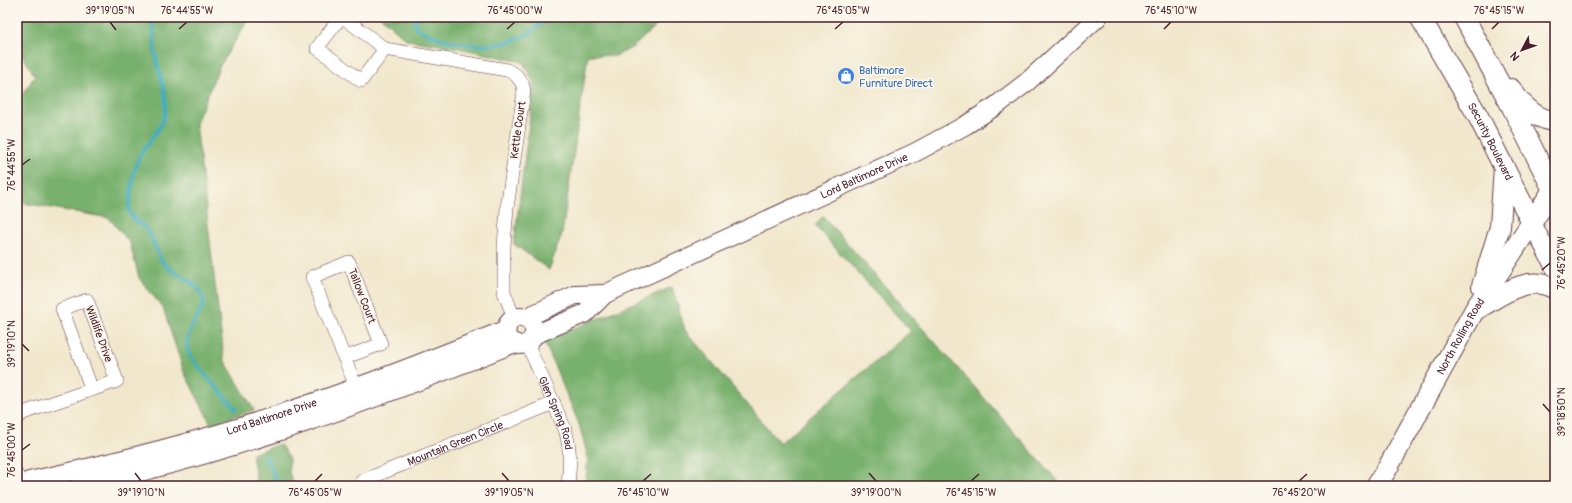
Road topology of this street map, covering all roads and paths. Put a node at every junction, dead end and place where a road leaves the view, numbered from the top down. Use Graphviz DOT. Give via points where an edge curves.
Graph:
graph roads {
  1 [pos="342,17"];
  2 [pos="1098,17"];
  3 [pos="1420,17"];
  4 [pos="1467,22"];
  5 [pos="385,49"];
  6 [pos="1555,121"];
  7 [pos="1504,167"];
  8 [pos="1554,189"];
  9 [pos="1531,221"];
  10 [pos="1555,268"];
  11 [pos="1555,289"];
  12 [pos="1475,310"];
  13 [pos="520,331"];
  14 [pos="344,358"];
  15 [pos="356,387"];
  16 [pos="92,390"];
  17 [pos="554,403"];
  18 [pos="17,418"];
  19 [pos="23,480"];
  20 [pos="80,486"];
  21 [pos="364,486"];
  22 [pos="568,486"];
  23 [pos="1376,486"];
  1 -- 5 [label="street, Kettle Court"];
  1 -- 5 [label="street, Kettle Court" via="317,48 361,81"];
  2 -- 13 [label="main road, Lord Baltimore Drive" via="1027,82 966,125 916,152 605,294 586,313"];
  3 -- 7 [label="main road, Security Boulevard" via="1454,72"];
  4 -- 6 [label="main road" via="1518,100 1536,115 1548,121"];
  4 -- 8 [label="main road"];
  5 -- 13 [label="street, Kettle Court" via="496,67 516,75 522,83 524,91 504,246 504,292"];
  7 -- 9 [label="main road, Security Boulevard"];
  7 -- 12 [label="main road" via="1500,227"];
  8 -- 9 [label="main road, North Rolling Road"];
  9 -- 10 [label="main road, Security Boulevard"];
  9 -- 12 [label="main road, North Rolling Road"];
  11 -- 12 [label="main road" via="1541,284 1523,284"];
  12 -- 23 [label="main road, North Rolling Road"];
  13 -- 15 [label="main road, Lord Baltimore Drive"];
  13 -- 17 [label="street, Glen Spring Road"];
  13 -- 20 [label="main road, Lord Baltimore Drive" via="389,394 250,442 174,464"];
  14 -- 14 [label="street, Tallow Court" via="312,277 349,262 381,344"];
  14 -- 15 [label="street, Tallow Court"];
  15 -- 19 [label="main road, Lord Baltimore Drive" via="290,411 180,445"];
  16 -- 16 [label="street, Wildlife Drive" via="117,381 87,300 62,309"];
  16 -- 18 [label="street, Wildlife Drive" via="23,413"];
  17 -- 21 [label="street, Mountain Green Circle" via="362,481"];
  17 -- 22 [label="street, Glen Spring Road" via="569,444"];
}
